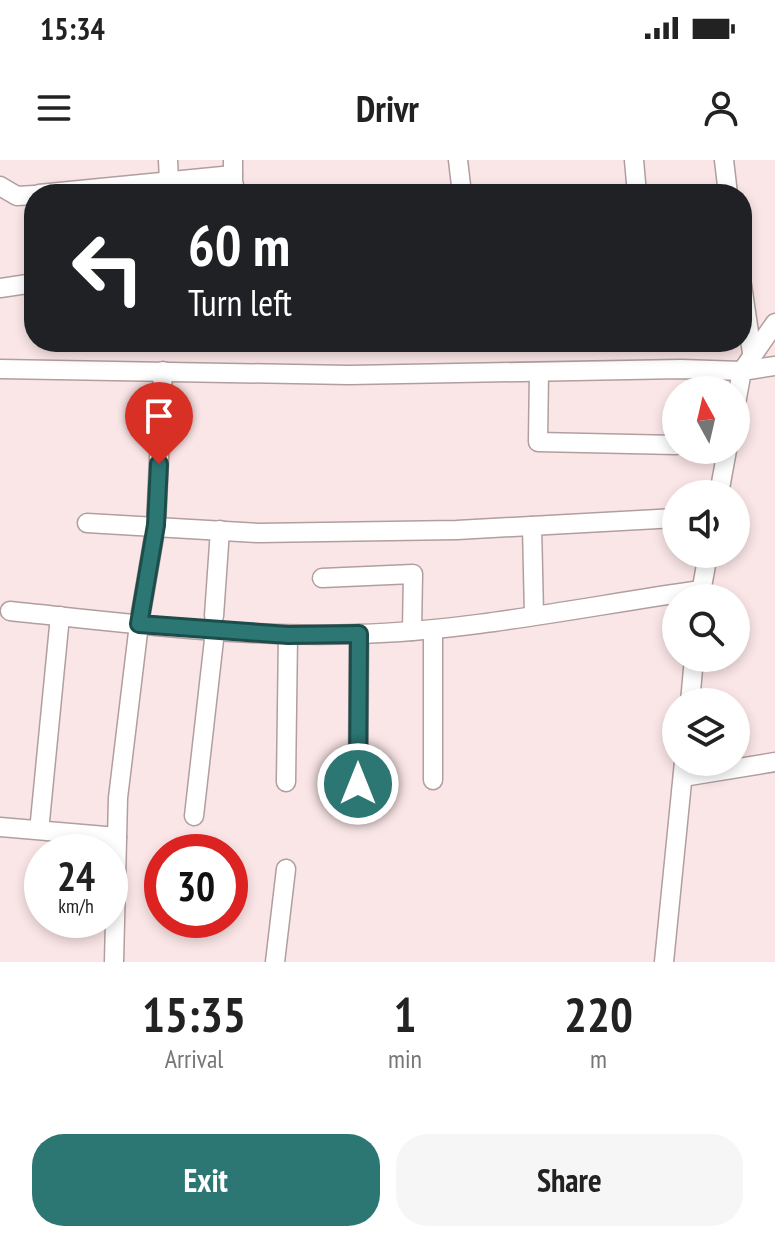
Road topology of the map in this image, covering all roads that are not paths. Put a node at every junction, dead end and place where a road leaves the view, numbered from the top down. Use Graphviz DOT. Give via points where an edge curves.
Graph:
graph roads {
  1 [pos="168,160"];
  2 [pos="458,160"];
  3 [pos="634,160"];
  4 [pos="724,160"];
  5 [pos="234,176"];
  6 [pos="169,181"];
  7 [pos="139,184"];
  8 [pos="461,184"];
  9 [pos="640,184"];
  10 [pos="727,184"];
  11 [pos="0,186"];
  12 [pos="24,195"];
  13 [pos="24,284"];
  14 [pos="0,288"];
  15 [pos="775,323"];
  16 [pos="752,353"];
  17 [pos="775,366"];
  18 [pos="0,369"];
  19 [pos="163,371"];
  20 [pos="742,371"];
  21 [pos="539,372"];
  22 [pos="741,376"];
  23 [pos="662,445"];
  24 [pos="662,519"];
  25 [pos="87,523"];
  26 [pos="156,525"];
  27 [pos="532,526"];
  28 [pos="220,530"];
  29 [pos="322,578"];
  30 [pos="662,599"];
  31 [pos="10,611"];
  32 [pos="534,615"];
  33 [pos="60,616"];
  34 [pos="139,624"];
  35 [pos="215,624"];
  36 [pos="433,630"];
  37 [pos="412,631"];
  38 [pos="359,634"];
  39 [pos="288,635"];
  40 [pos="775,762"];
  41 [pos="750,764"];
  42 [pos="683,776"];
  43 [pos="433,780"];
  44 [pos="286,782"];
  45 [pos="358,784"];
  46 [pos="194,816"];
  47 [pos="40,821"];
  48 [pos="0,827"];
  49 [pos="82,834"];
  50 [pos="117,834"];
  51 [pos="286,869"];
  52 [pos="115,938"];
  53 [pos="114,962"];
  54 [pos="275,962"];
  55 [pos="664,962"];
  1 -- 6 [label="street"];
  2 -- 8 [label="street"];
  3 -- 9 [label="street"];
  4 -- 10 [label="street"];
  5 -- 6 [label="street"];
  6 -- 7 [label="street"];
  11 -- 12 [label="street"];
  13 -- 14 [label="street"];
  15 -- 16 [label="street"];
  16 -- 20 [label="street"];
  17 -- 20 [label="street"];
  18 -- 19 [label="street"];
  19 -- 21 [label="street"];
  19 -- 26 [label="street"];
  20 -- 21 [label="street"];
  20 -- 22 [label="street"];
  21 -- 23 [label="street" via="538,442"];
  24 -- 27 [label="street"];
  25 -- 26 [label="street"];
  26 -- 28 [label="street"];
  26 -- 34 [label="street"];
  27 -- 28 [label="street"];
  27 -- 32 [label="street"];
  28 -- 35 [label="street"];
  29 -- 37 [label="street" via="413,574"];
  30 -- 32 [label="street"];
  31 -- 33 [label="street"];
  32 -- 36 [label="street"];
  33 -- 34 [label="street"];
  33 -- 47 [label="street"];
  34 -- 35 [label="street"];
  34 -- 50 [label="street"];
  35 -- 39 [label="street"];
  35 -- 46 [label="street"];
  36 -- 37 [label="street"];
  36 -- 43 [label="street"];
  37 -- 38 [label="street"];
  38 -- 39 [label="street"];
  38 -- 45 [label="street"];
  39 -- 44 [label="street"];
  40 -- 41 [label="street"];
  42 -- 55 [label="street"];
  48 -- 49 [label="street"];
  51 -- 54 [label="street"];
  52 -- 53 [label="street"];
}
